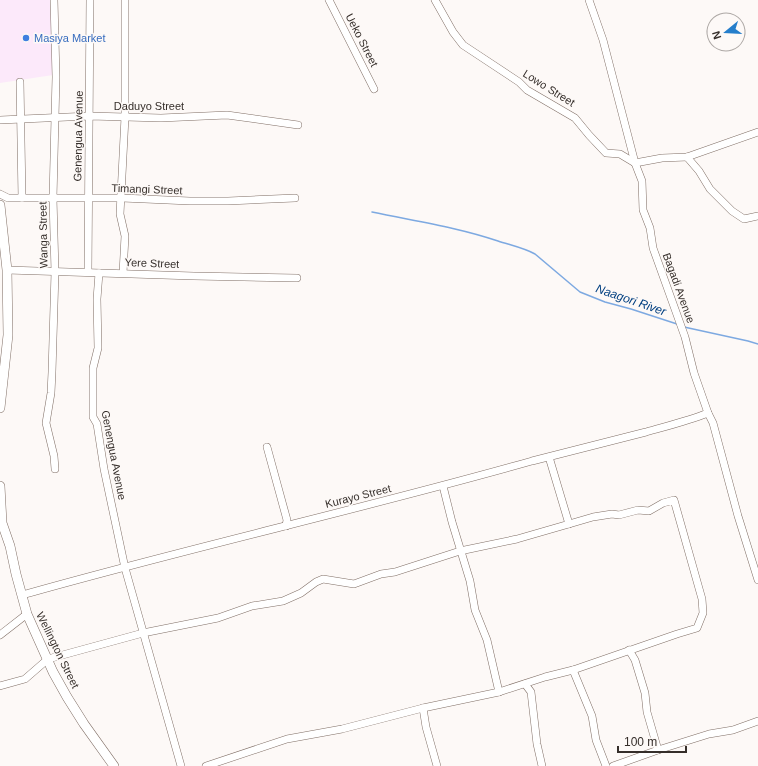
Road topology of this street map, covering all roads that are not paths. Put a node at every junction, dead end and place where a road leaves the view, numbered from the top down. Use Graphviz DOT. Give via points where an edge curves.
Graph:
graph roads {
  1 [pos="54,0"];
  2 [pos="90,0"];
  3 [pos="125,0"];
  4 [pos="329,0"];
  5 [pos="435,0"];
  6 [pos="589,0"];
  7 [pos="20,82"];
  8 [pos="374,90"];
  9 [pos="90,116"];
  10 [pos="55,117"];
  11 [pos="125,117"];
  12 [pos="20,118"];
  13 [pos="0,120"];
  14 [pos="298,125"];
  15 [pos="758,132"];
  16 [pos="687,157"];
  17 [pos="635,163"];
  18 [pos="0,194"];
  19 [pos="22,198"];
  20 [pos="54,198"];
  21 [pos="122,198"];
  22 [pos="294,198"];
  23 [pos="88,199"];
  24 [pos="0,205"];
  25 [pos="758,216"];
  26 [pos="7,270"];
  27 [pos="55,272"];
  28 [pos="88,272"];
  29 [pos="99,273"];
  30 [pos="123,273"];
  31 [pos="297,278"];
  32 [pos="0,408"];
  33 [pos="708,413"];
  34 [pos="267,447"];
  35 [pos="549,457"];
  36 [pos="55,469"];
  37 [pos="0,486"];
  38 [pos="443,486"];
  39 [pos="1,520"];
  40 [pos="569,524"];
  41 [pos="286,526"];
  42 [pos="460,551"];
  43 [pos="125,568"];
  44 [pos="758,580"];
  45 [pos="22,595"];
  46 [pos="27,614"];
  47 [pos="143,633"];
  48 [pos="0,634"];
  49 [pos="629,650"];
  50 [pos="48,659"];
  51 [pos="573,670"];
  52 [pos="525,684"];
  53 [pos="0,686"];
  54 [pos="499,692"];
  55 [pos="423,708"];
  56 [pos="758,721"];
  57 [pos="658,750"];
  58 [pos="114,766"];
  59 [pos="181,766"];
  60 [pos="206,766"];
  61 [pos="437,766"];
  62 [pos="542,766"];
  63 [pos="606,766"];
  64 [pos="613,766"];
  1 -- 10 [label="street, Wanga Street"];
  2 -- 9 [label="street, Genengua Avenue"];
  3 -- 11 [label="street"];
  4 -- 8 [label="street, Ueko Street"];
  5 -- 17 [label="street, Lowo Street" via="463,45 527,90 575,118 606,153 620,154"];
  6 -- 17 [label="street, Bagadi Avenue" via="603,40"];
  7 -- 12 [label="street"];
  9 -- 10 [label="street, Daduyo Street"];
  9 -- 11 [label="street, Daduyo Street"];
  9 -- 23 [label="street, Genengua Avenue"];
  10 -- 12 [label="street, Daduyo Street"];
  10 -- 20 [label="street, Wanga Street"];
  11 -- 14 [label="street, Daduyo Street" via="227,115"];
  11 -- 21 [label="street"];
  12 -- 13 [label="street, Daduyo Street"];
  12 -- 19 [label="street"];
  15 -- 16 [label="street"];
  16 -- 17 [label="street"];
  16 -- 25 [label="street" via="710,189 732,211 744,219"];
  17 -- 33 [label="street, Bagadi Avenue" via="642,181 643,210 650,228 653,248"];
  18 -- 19 [label="street, Timangi Street" via="8,198"];
  19 -- 20 [label="street, Timangi Street"];
  20 -- 23 [label="street, Timangi Street"];
  20 -- 27 [label="street, Wanga Street"];
  21 -- 22 [label="street, Timangi Street" via="198,201"];
  21 -- 23 [label="street, Timangi Street"];
  21 -- 30 [label="street" via="120,214 125,236"];
  23 -- 28 [label="street, Genengua Avenue"];
  24 -- 26 [label="main road"];
  26 -- 27 [label="street, Yere Street"];
  26 -- 32 [label="main road" via="8,335"];
  27 -- 28 [label="street, Yere Street"];
  27 -- 36 [label="street, Wanga Street" via="51,393 46,423"];
  28 -- 29 [label="street, Yere Street"];
  29 -- 30 [label="street, Yere Street"];
  29 -- 43 [label="street, Genengua Avenue" via="98,348 93,368 93,417 97,424"];
  30 -- 31 [label="street, Yere Street"];
  33 -- 35 [label="street, Kurayo Street"];
  33 -- 44 [label="street, Bagadi Avenue"];
  34 -- 41 [label="street" via="287,520"];
  35 -- 38 [label="street, Kurayo Street"];
  35 -- 40 [label="street"];
  37 -- 39 [label="main road, Wellington Street"];
  38 -- 41 [label="street, Kurayo Street"];
  38 -- 42 [label="street"];
  39 -- 45 [label="main road, Wellington Street"];
  40 -- 42 [label="street" via="517,539"];
  40 -- 49 [label="street" via="593,517 619,515 638,510 649,511 674,500 702,599 703,613 697,628"];
  41 -- 43 [label="street, Kurayo Street"];
  42 -- 47 [label="street" via="354,584 323,579 283,601 252,606 218,618"];
  42 -- 54 [label="street" via="470,581 475,610 487,640"];
  43 -- 45 [label="street, Kurayo Street"];
  43 -- 47 [label="street, Genengua Avenue"];
  45 -- 46 [label="main road, Wellington Street"];
  46 -- 48 [label="street"];
  46 -- 50 [label="main road, Wellington Street"];
  47 -- 50 [label="street"];
  47 -- 59 [label="street, Genengua Avenue"];
  49 -- 51 [label="street"];
  49 -- 57 [label="street" via="635,660 645,693 647,712"];
  50 -- 53 [label="street" via="25,679"];
  50 -- 58 [label="main road, Wellington Street" via="67,698"];
  51 -- 52 [label="street"];
  51 -- 63 [label="street" via="592,716 596,740"];
  52 -- 54 [label="street"];
  52 -- 62 [label="street" via="531,692"];
  54 -- 55 [label="street"];
  55 -- 60 [label="street" via="342,729 287,739"];
  55 -- 61 [label="street"];
  56 -- 57 [label="street"];
  57 -- 64 [label="street"];
}
